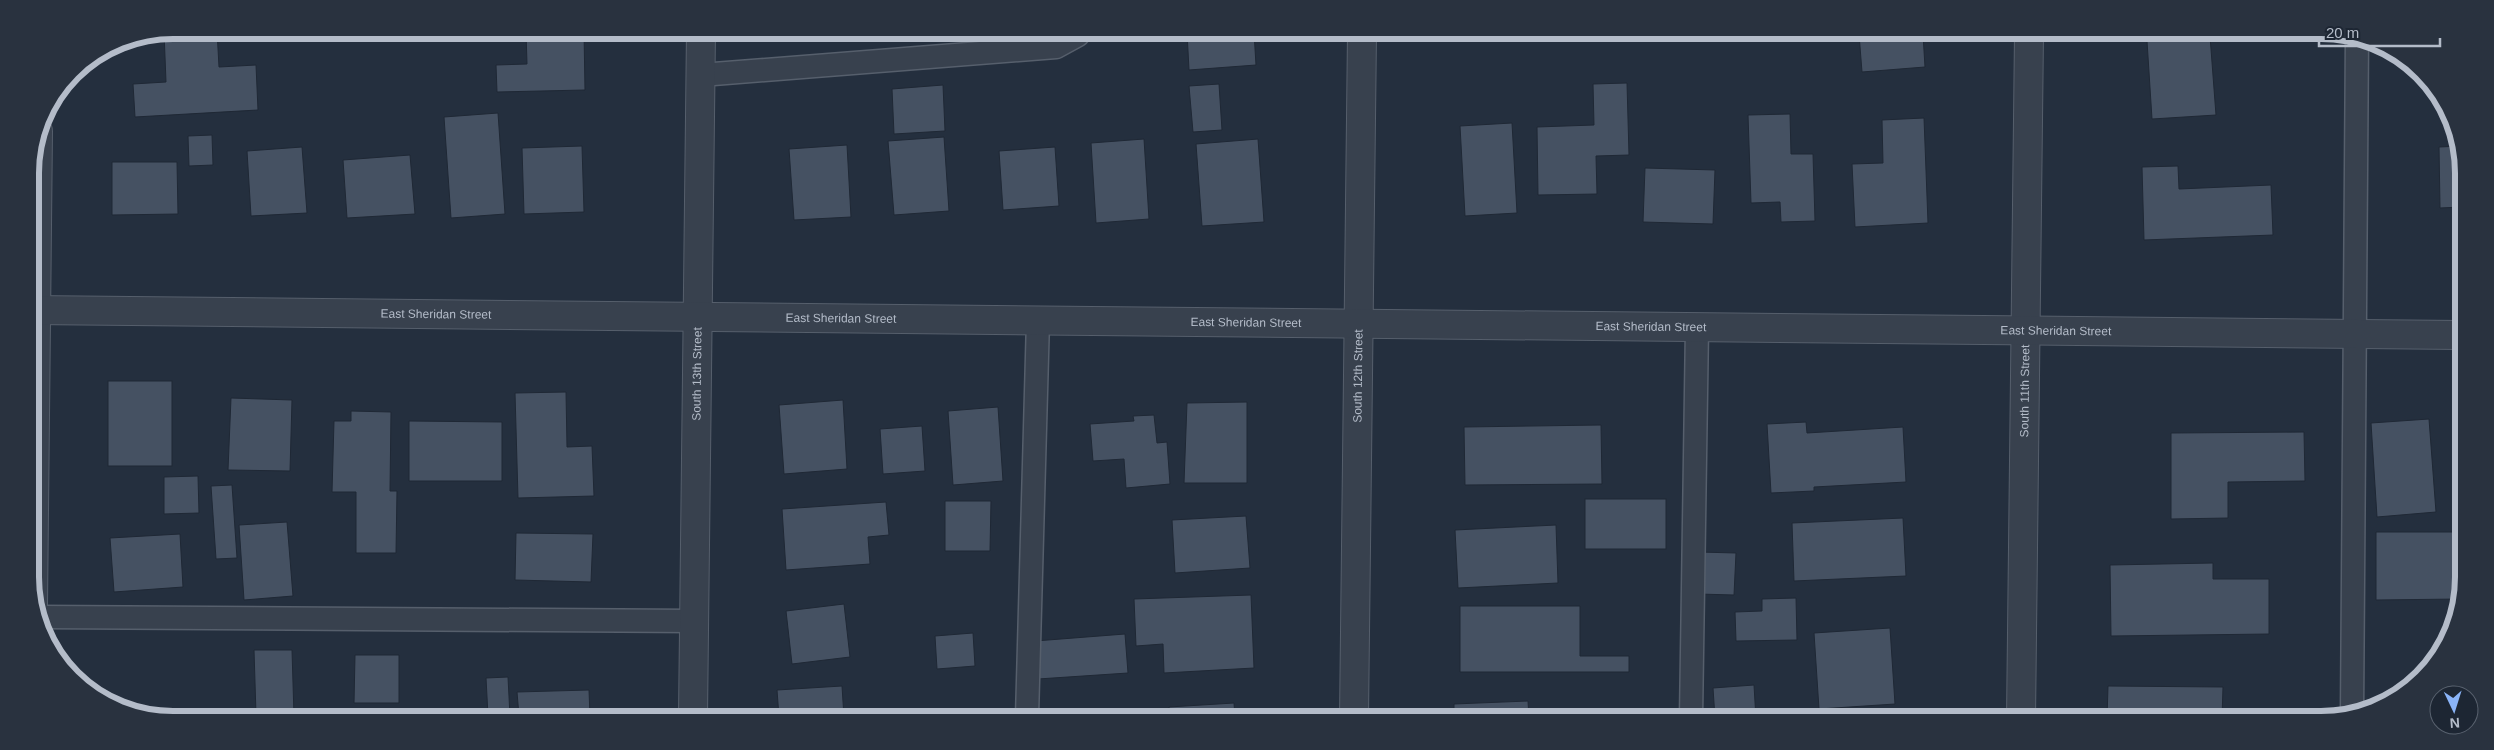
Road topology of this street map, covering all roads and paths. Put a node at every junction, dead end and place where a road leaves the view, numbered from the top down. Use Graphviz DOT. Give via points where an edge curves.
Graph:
graph roads {
  1 [pos="702,39"];
  2 [pos="1072,39"];
  3 [pos="1362,39"];
  4 [pos="2029,39"];
  5 [pos="2357,43"];
  6 [pos="701,75"];
  7 [pos="39,310"];
  8 [pos="698,317"];
  9 [pos="1038,320"];
  10 [pos="1358,323"];
  11 [pos="1697,327"];
  12 [pos="2025,330"];
  13 [pos="2355,334"];
  14 [pos="2455,335"];
  15 [pos="45,617"];
  16 [pos="694,621"];
  17 [pos="2352,708"];
  18 [pos="693,711"];
  19 [pos="1027,711"];
  20 [pos="1354,711"];
  21 [pos="1691,711"];
  22 [pos="2021,711"];
  1 -- 6 [label="street, South 13th Street"];
  2 -- 6 [label="lane" via="1056,47"];
  3 -- 10 [label="street, South 12th Street"];
  4 -- 12 [label="street, South 11th Street"];
  5 -- 13 [label="lane"];
  6 -- 8 [label="street, South 13th Street"];
  7 -- 8 [label="street, East Sheridan Street"];
  8 -- 9 [label="street, East Sheridan Street"];
  8 -- 16 [label="street, South 13th Street"];
  9 -- 10 [label="street, East Sheridan Street"];
  9 -- 19 [label="lane"];
  10 -- 11 [label="street, East Sheridan Street"];
  10 -- 20 [label="street, South 12th Street"];
  11 -- 12 [label="street, East Sheridan Street"];
  11 -- 21 [label="lane"];
  12 -- 13 [label="street, East Sheridan Street"];
  12 -- 22 [label="street, South 11th Street"];
  13 -- 14 [label="street, East Sheridan Street"];
  13 -- 17 [label="lane"];
  15 -- 16 [label="lane"];
  16 -- 18 [label="street, South 13th Street"];
}
